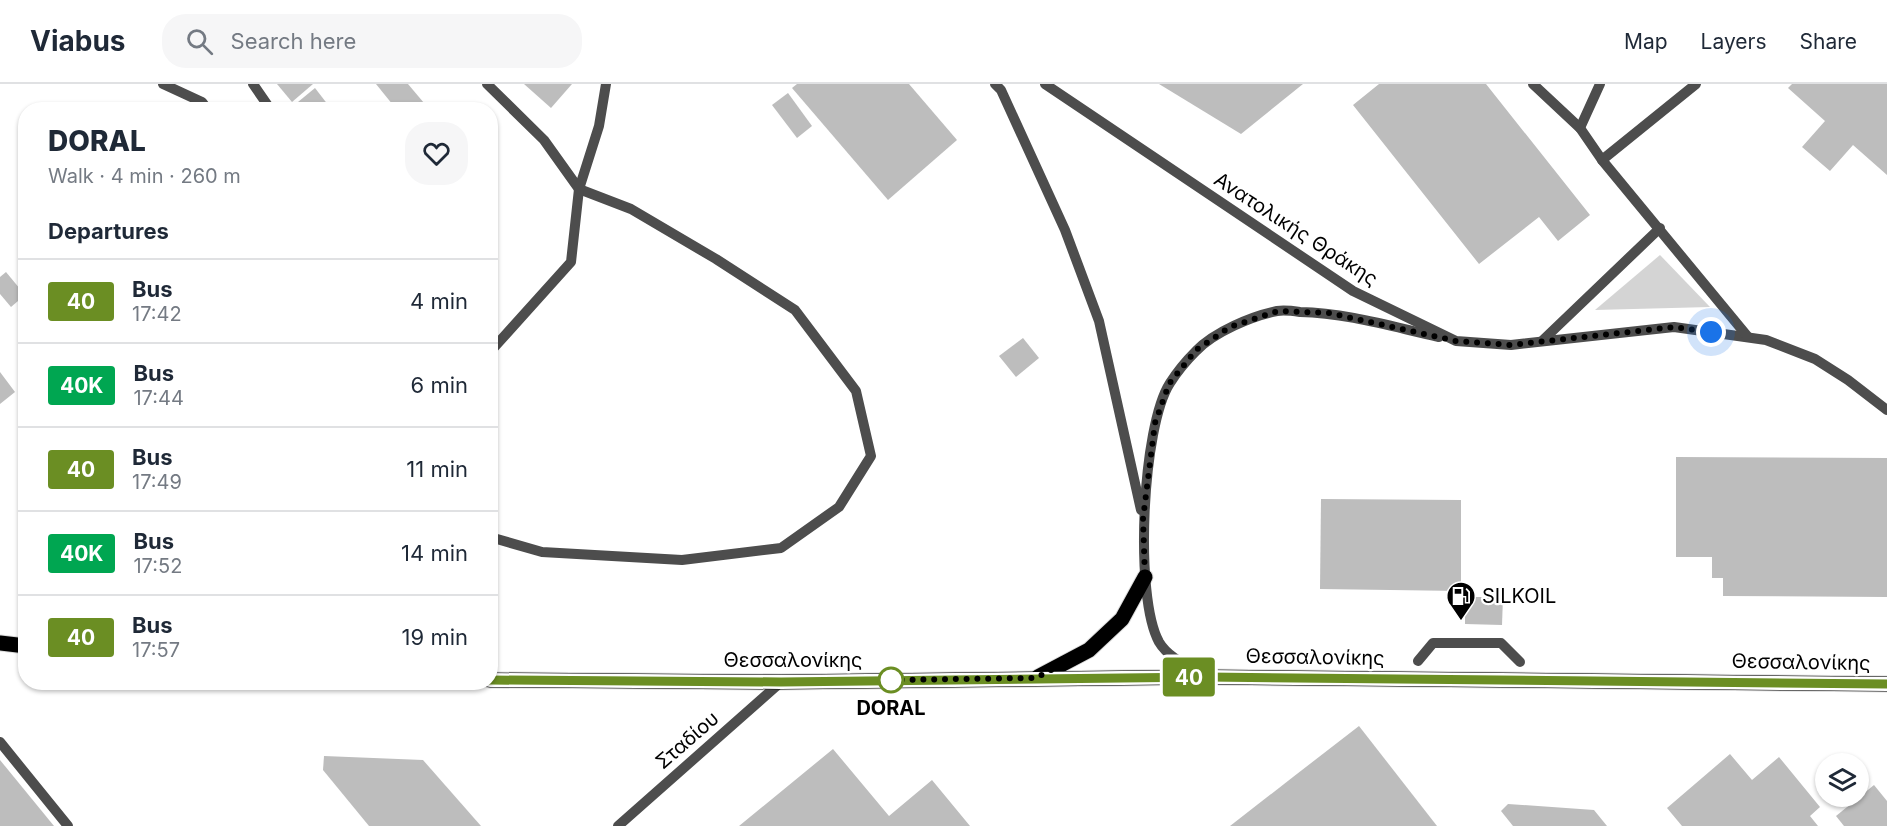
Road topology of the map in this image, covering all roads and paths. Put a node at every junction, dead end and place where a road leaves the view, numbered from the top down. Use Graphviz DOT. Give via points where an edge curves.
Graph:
graph roads {
  1 [pos="163,84"];
  2 [pos="253,84"];
  3 [pos="487,84"];
  4 [pos="606,84"];
  5 [pos="995,84"];
  6 [pos="1045,84"];
  7 [pos="1533,84"];
  8 [pos="1600,84"];
  9 [pos="1696,84"];
  10 [pos="202,102"];
  11 [pos="265,102"];
  12 [pos="1580,128"];
  13 [pos="1602,160"];
  14 [pos="579,189"];
  15 [pos="1660,228"];
  16 [pos="1748,337"];
  17 [pos="1543,340"];
  18 [pos="1456,341"];
  19 [pos="498,343"];
  20 [pos="1887,410"];
  21 [pos="1143,519"];
  22 [pos="498,539"];
  23 [pos="1145,577"];
  24 [pos="0,643"];
  25 [pos="18,645"];
  26 [pos="1418,661"];
  27 [pos="1520,662"];
  28 [pos="1207,677"];
  29 [pos="1036,678"];
  30 [pos="498,680"];
  31 [pos="781,682"];
  32 [pos="1887,684"];
  33 [pos="0,742"];
  34 [pos="68,826"];
  35 [pos="618,826"];
  1 -- 10 [label="street"];
  2 -- 11 [label="street"];
  3 -- 14 [label="street" via="544,140"];
  4 -- 14 [label="street" via="599,126"];
  5 -- 21 [label="street" via="1065,230 1099,321"];
  6 -- 18 [label="street, Ανατολικής Θράκης" via="1353,291"];
  7 -- 12 [label="street"];
  8 -- 12 [label="street"];
  9 -- 13 [label="street"];
  12 -- 13 [label="street"];
  13 -- 15 [label="street"];
  14 -- 19 [label="street" via="571,262"];
  14 -- 22 [label="street" via="631,208 795,309 856,391 871,456 839,507 781,548 682,560 542,552"];
  15 -- 16 [label="street"];
  15 -- 17 [label="street"];
  16 -- 17 [label="street, Ανατολικής Θράκης" via="1674,327"];
  16 -- 20 [label="street, Ανατολικής Θράκης" via="1815,359"];
  17 -- 18 [label="street, Ανατολικής Θράκης" via="1511,345"];
  18 -- 21 [label="street" via="1329,313 1278,311 1230,327 1196,350 1169,384 1155,423"];
  21 -- 23 [label="street"];
  23 -- 28 [label="street" via="1160,642 1171,655"];
  23 -- 29 [label="main road" via="1122,619 1089,650"];
  24 -- 25 [label="main road"];
  26 -- 27 [label="street" via="1433,643 1501,643"];
  28 -- 29 [label="main road, Θεσσαλονίκης"];
  28 -- 32 [label="main road, Θεσσαλονίκης"];
  29 -- 31 [label="main road, Θεσσαλονίκης"];
  30 -- 31 [label="main road, Θεσσαλονίκης"];
  31 -- 35 [label="street, Σταδίου"];
  33 -- 34 [label="street"];
}
